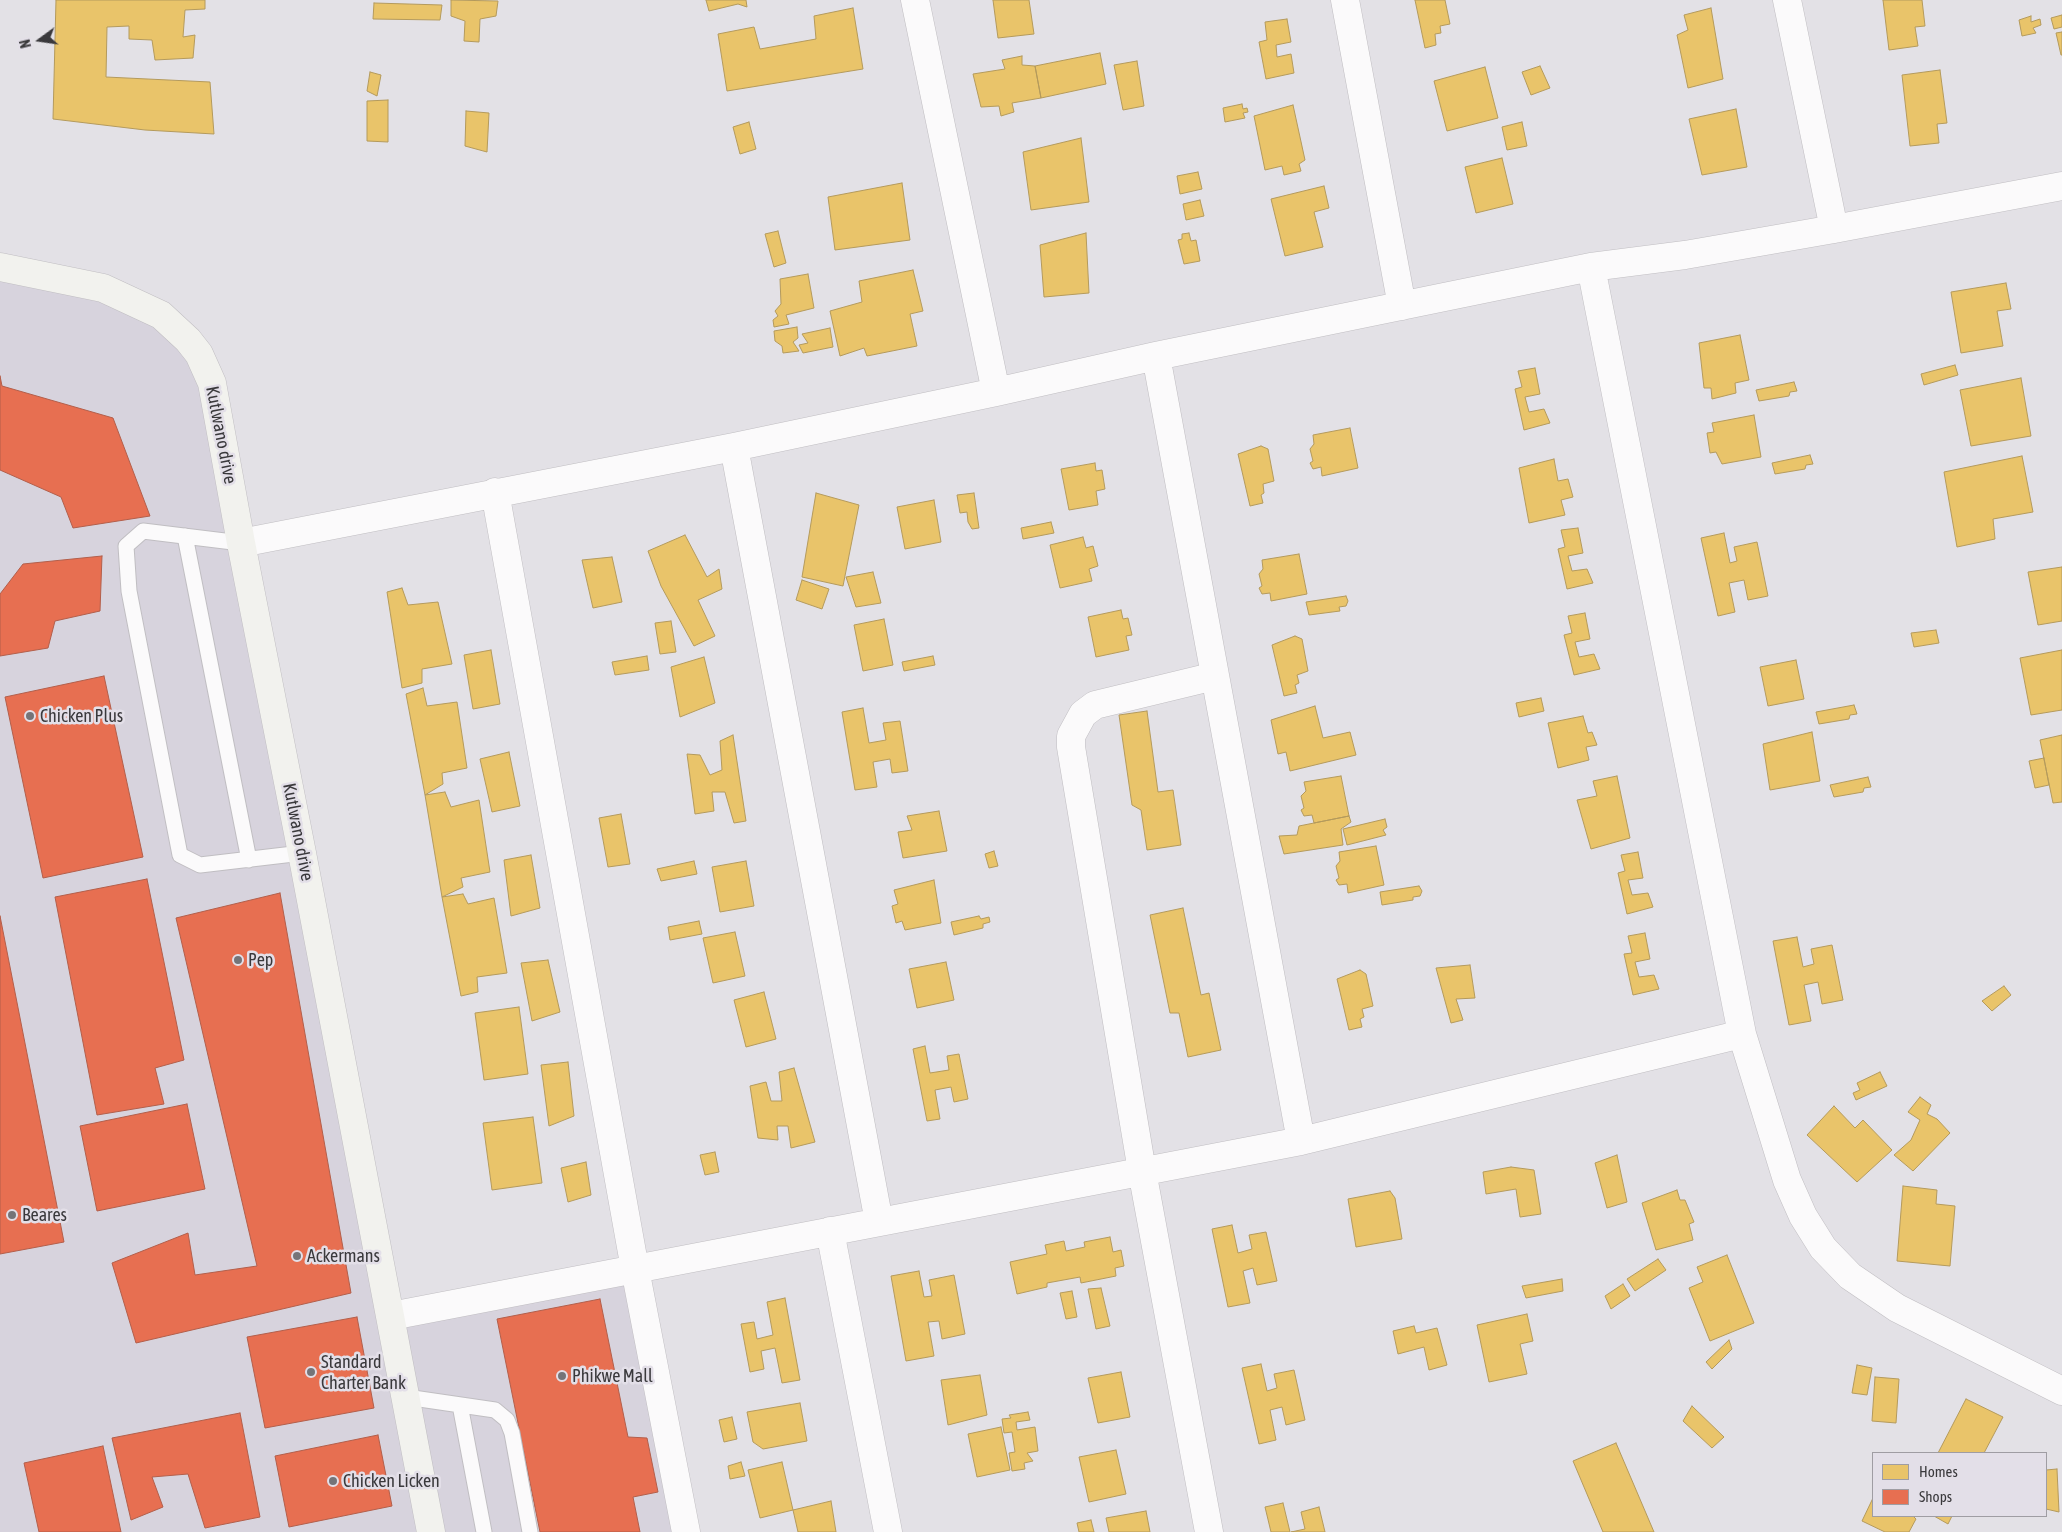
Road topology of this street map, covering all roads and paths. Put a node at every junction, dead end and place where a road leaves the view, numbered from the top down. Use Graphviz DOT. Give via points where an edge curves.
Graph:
graph roads {
  1 [pos="915,0"];
  2 [pos="1345,0"];
  3 [pos="1787,0"];
  4 [pos="2062,186"];
  5 [pos="1834,229"];
  6 [pos="0,267"];
  7 [pos="1591,267"];
  8 [pos="1402,306"];
  9 [pos="1156,356"];
  10 [pos="996,392"];
  11 [pos="734,447"];
  12 [pos="495,492"];
  13 [pos="186,536"];
  14 [pos="241,543"];
  15 [pos="1215,676"];
  16 [pos="302,853"];
  17 [pos="249,860"];
  18 [pos="1742,1034"];
  19 [pos="1301,1141"];
  20 [pos="1142,1171"];
  21 [pos="879,1222"];
  22 [pos="830,1231"];
  23 [pos="635,1269"];
  24 [pos="390,1316"];
  25 [pos="2062,1391"];
  26 [pos="406,1397"];
  27 [pos="460,1405"];
  28 [pos="431,1532"];
  29 [pos="484,1532"];
  30 [pos="530,1532"];
  31 [pos="686,1532"];
  32 [pos="888,1532"];
  33 [pos="1209,1532"];
  1 -- 10 [label="street"];
  2 -- 8 [label="street"];
  3 -- 5 [label="street"];
  4 -- 5 [label="street"];
  5 -- 7 [label="street" via="1685,255"];
  6 -- 14 [label="street, Kutlwano drive" via="103,288 161,315 188,340 199,354 212,383"];
  7 -- 8 [label="street"];
  7 -- 18 [label="street"];
  8 -- 9 [label="street"];
  9 -- 10 [label="street"];
  9 -- 15 [label="street"];
  10 -- 11 [label="street"];
  11 -- 12 [label="street"];
  11 -- 21 [label="street"];
  12 -- 14 [label="street"];
  12 -- 23 [label="street"];
  13 -- 14 [label="lane"];
  13 -- 17 [label="lane"];
  13 -- 17 [label="lane" via="143,531 126,546 129,591 178,846 180,855 200,865"];
  14 -- 16 [label="street, Kutlwano drive"];
  15 -- 19 [label="street"];
  15 -- 20 [label="street" via="1095,705 1083,714 1071,736"];
  16 -- 17 [label="lane"];
  16 -- 24 [label="street, Kutlwano drive"];
  18 -- 19 [label="street"];
  18 -- 25 [label="street" via="1787,1180 1803,1216 1823,1248 1850,1276 1897,1308"];
  19 -- 20 [label="street"];
  20 -- 21 [label="street"];
  20 -- 33 [label="street"];
  21 -- 22 [label="street"];
  22 -- 23 [label="street"];
  22 -- 32 [label="street"];
  23 -- 24 [label="street"];
  23 -- 31 [label="street"];
  24 -- 26 [label="street, Kutlwano drive"];
  26 -- 27 [label="lane"];
  26 -- 28 [label="street, Kutlwano drive"];
  27 -- 29 [label="lane"];
  27 -- 30 [label="lane" via="495,1410 507,1420"];
}
